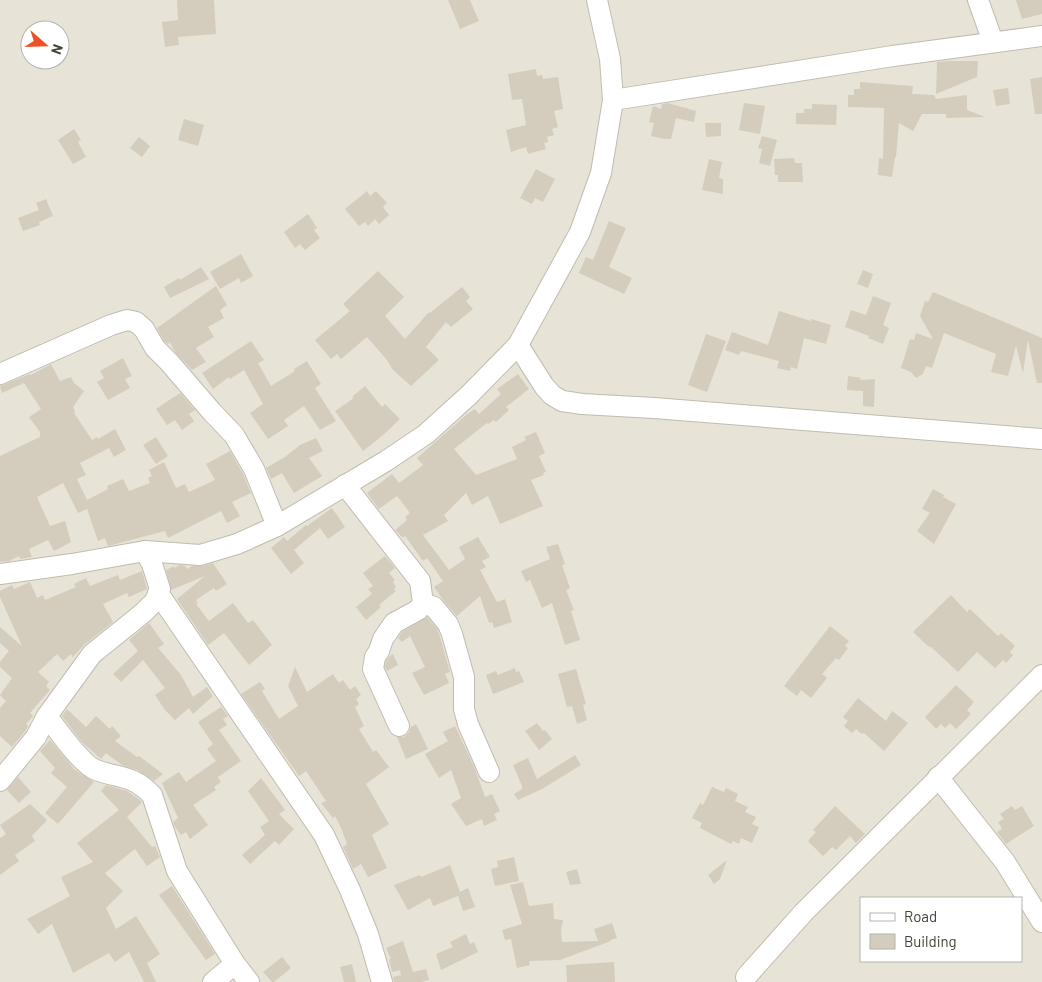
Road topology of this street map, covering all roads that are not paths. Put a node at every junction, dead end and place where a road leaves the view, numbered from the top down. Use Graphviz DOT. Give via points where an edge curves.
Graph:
graph roads {
  1 [pos="597,0"];
  2 [pos="978,0"];
  3 [pos="1042,36"];
  4 [pos="994,42"];
  5 [pos="613,100"];
  6 [pos="518,345"];
  7 [pos="0,374"];
  8 [pos="1042,440"];
  9 [pos="346,486"];
  10 [pos="277,526"];
  11 [pos="145,551"];
  12 [pos="0,574"];
  13 [pos="158,594"];
  14 [pos="423,603"];
  15 [pos="1042,675"];
  16 [pos="46,716"];
  17 [pos="400,726"];
  18 [pos="489,772"];
  19 [pos="938,777"];
  20 [pos="0,782"];
  21 [pos="1042,922"];
  22 [pos="235,964"];
  23 [pos="746,977"];
  24 [pos="213,982"];
  25 [pos="249,982"];
  26 [pos="382,982"];
  1 -- 5 [label="street" via="610,59"];
  2 -- 4 [label="street"];
  3 -- 4 [label="street"];
  4 -- 5 [label="street"];
  5 -- 6 [label="street" via="601,173 580,232"];
  6 -- 8 [label="street" via="552,395 572,402"];
  6 -- 9 [label="street" via="426,434"];
  7 -- 10 [label="street" via="111,325 127,320 136,322 155,348 234,435 254,469"];
  9 -- 10 [label="street"];
  9 -- 14 [label="street" via="420,581"];
  10 -- 11 [label="street" via="237,544 200,555"];
  11 -- 12 [label="street"];
  11 -- 13 [label="street" via="160,589"];
  13 -- 16 [label="street" via="143,613 92,654"];
  13 -- 26 [label="street" via="324,835 364,925"];
  14 -- 17 [label="street" via="418,610 394,623 375,657 373,669"];
  14 -- 18 [label="street" via="434,606 452,634 464,677 464,709 468,724"];
  15 -- 19 [label="street"];
  16 -- 20 [label="street" via="36,737"];
  16 -- 22 [label="street" via="84,762 95,770 131,779 152,795 177,871"];
  19 -- 21 [label="street" via="1006,862"];
  19 -- 23 [label="street" via="804,912"];
  22 -- 24 [label="street"];
  22 -- 25 [label="street"];
}
